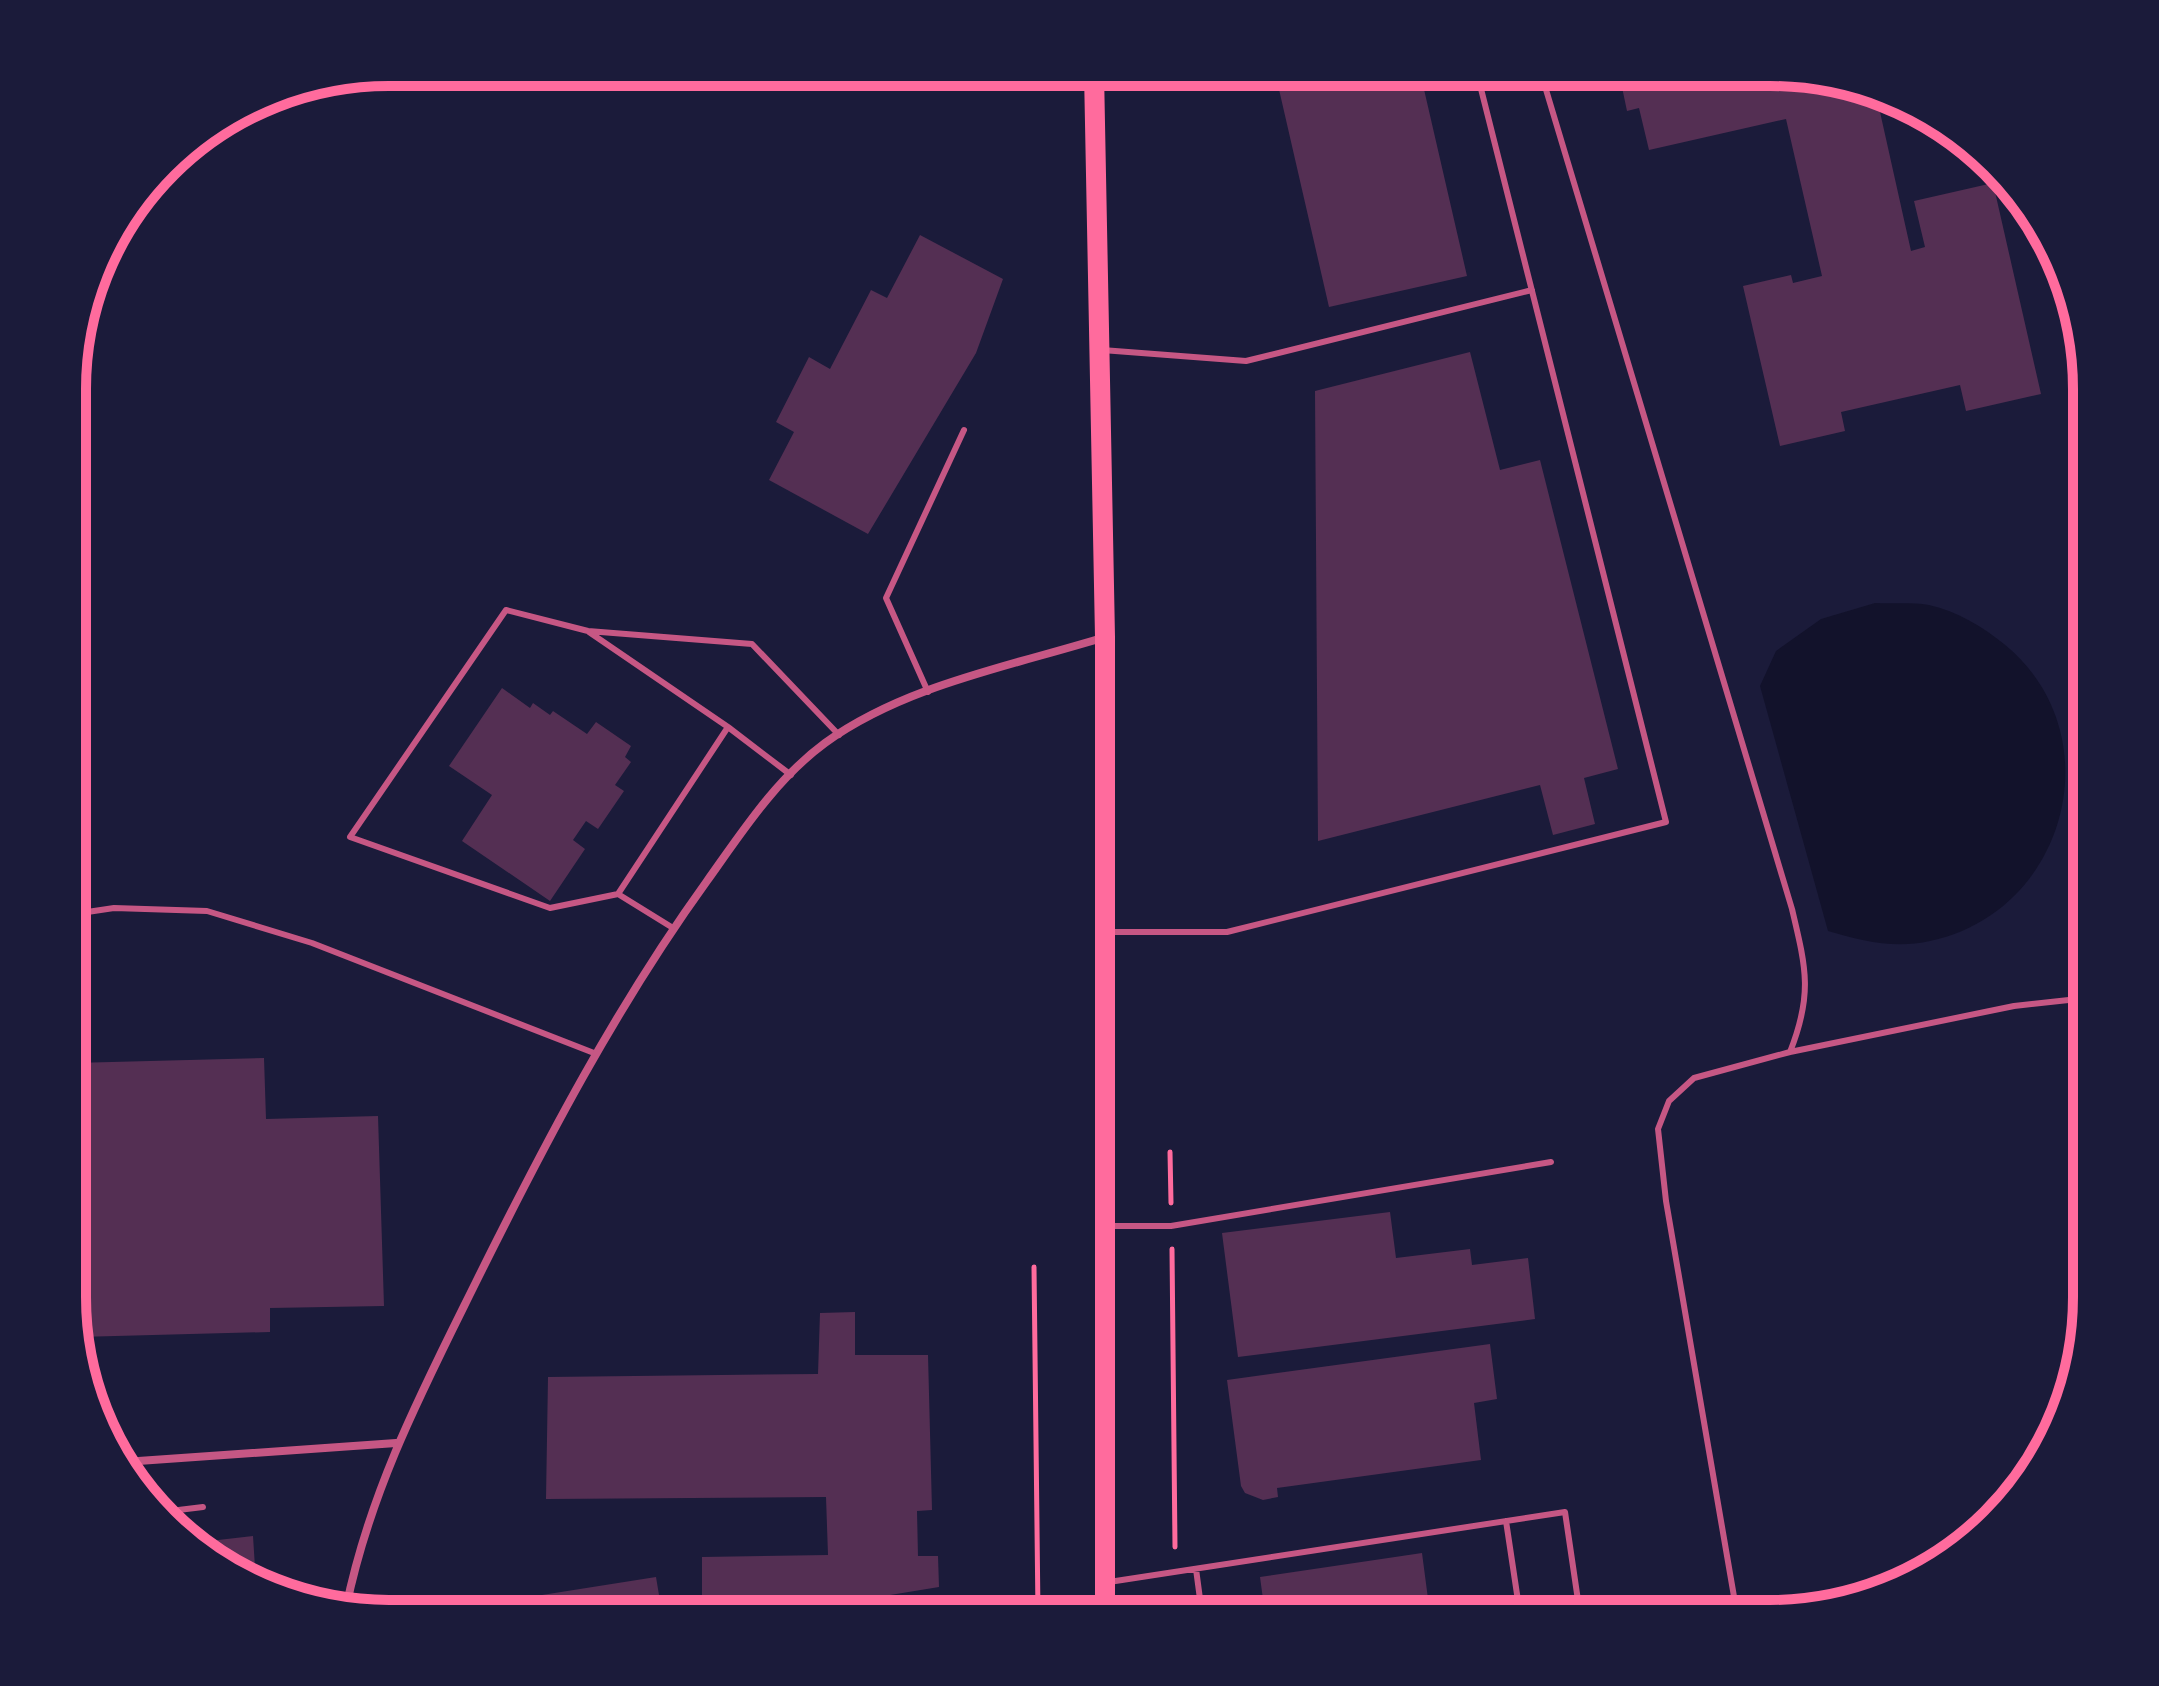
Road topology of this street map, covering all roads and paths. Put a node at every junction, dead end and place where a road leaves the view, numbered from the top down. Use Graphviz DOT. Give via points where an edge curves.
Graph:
graph roads {
  1 [pos="1094,86"];
  2 [pos="1480,86"];
  3 [pos="1545,86"];
  4 [pos="1532,290"];
  5 [pos="1099,350"];
  6 [pos="964,430"];
  7 [pos="588,631"];
  8 [pos="1105,637"];
  9 [pos="928,692"];
  10 [pos="728,727"];
  11 [pos="839,735"];
  12 [pos="791,775"];
  13 [pos="618,894"];
  14 [pos="86,912"];
  15 [pos="673,928"];
  16 [pos="1105,932"];
  17 [pos="2073,1000"];
  18 [pos="1790,1052"];
  19 [pos="594,1053"];
  20 [pos="1170,1152"];
  21 [pos="1551,1162"];
  22 [pos="1105,1226"];
  23 [pos="1171,1226"];
  24 [pos="1034,1267"];
  25 [pos="396,1443"];
  26 [pos="135,1461"];
  27 [pos="203,1507"];
  28 [pos="174,1510"];
  29 [pos="1506,1521"];
  30 [pos="1196,1569"];
  31 [pos="1175,1572"];
  32 [pos="1105,1582"];
  33 [pos="348,1597"];
  34 [pos="1038,1600"];
  35 [pos="1105,1600"];
  36 [pos="1200,1600"];
  37 [pos="1518,1600"];
  38 [pos="1578,1600"];
  39 [pos="1735,1600"];
  1 -- 5 [label="main road"];
  2 -- 4 [label="lane"];
  3 -- 18 [label="lane" via="1792,909 1807,973 1803,1018"];
  4 -- 5 [label="lane" via="1246,361"];
  4 -- 16 [label="lane" via="1666,822 1227,932"];
  5 -- 8 [label="main road"];
  6 -- 9 [label="lane" via="886,598"];
  7 -- 10 [label="lane"];
  7 -- 11 [label="lane" via="752,644"];
  7 -- 13 [label="lane" via="506,610 350,837 550,908"];
  8 -- 9 [label="street"];
  8 -- 16 [label="main road"];
  9 -- 11 [label="street" via="895,702"];
  10 -- 12 [label="lane"];
  10 -- 13 [label="lane"];
  11 -- 12 [label="street"];
  12 -- 15 [label="street" via="767,797"];
  13 -- 15 [label="lane"];
  14 -- 19 [label="lane" via="207,911 312,943"];
  15 -- 19 [label="street"];
  16 -- 22 [label="main road"];
  17 -- 18 [label="lane" via="2014,1006"];
  18 -- 39 [label="lane" via="1694,1078 1669,1101 1658,1129"];
  19 -- 25 [label="street"];
  20 -- 23 [label="path"];
  21 -- 23 [label="lane"];
  22 -- 23 [label="lane"];
  22 -- 32 [label="main road"];
  23 -- 31 [label="path"];
  24 -- 34 [label="path"];
  25 -- 26 [label="street"];
  25 -- 33 [label="street"];
  27 -- 28 [label="lane"];
  29 -- 30 [label="lane"];
  29 -- 37 [label="lane"];
  29 -- 38 [label="lane" via="1565,1512"];
  30 -- 31 [label="lane"];
  30 -- 36 [label="lane"];
  31 -- 32 [label="lane"];
  32 -- 35 [label="main road"];
}
